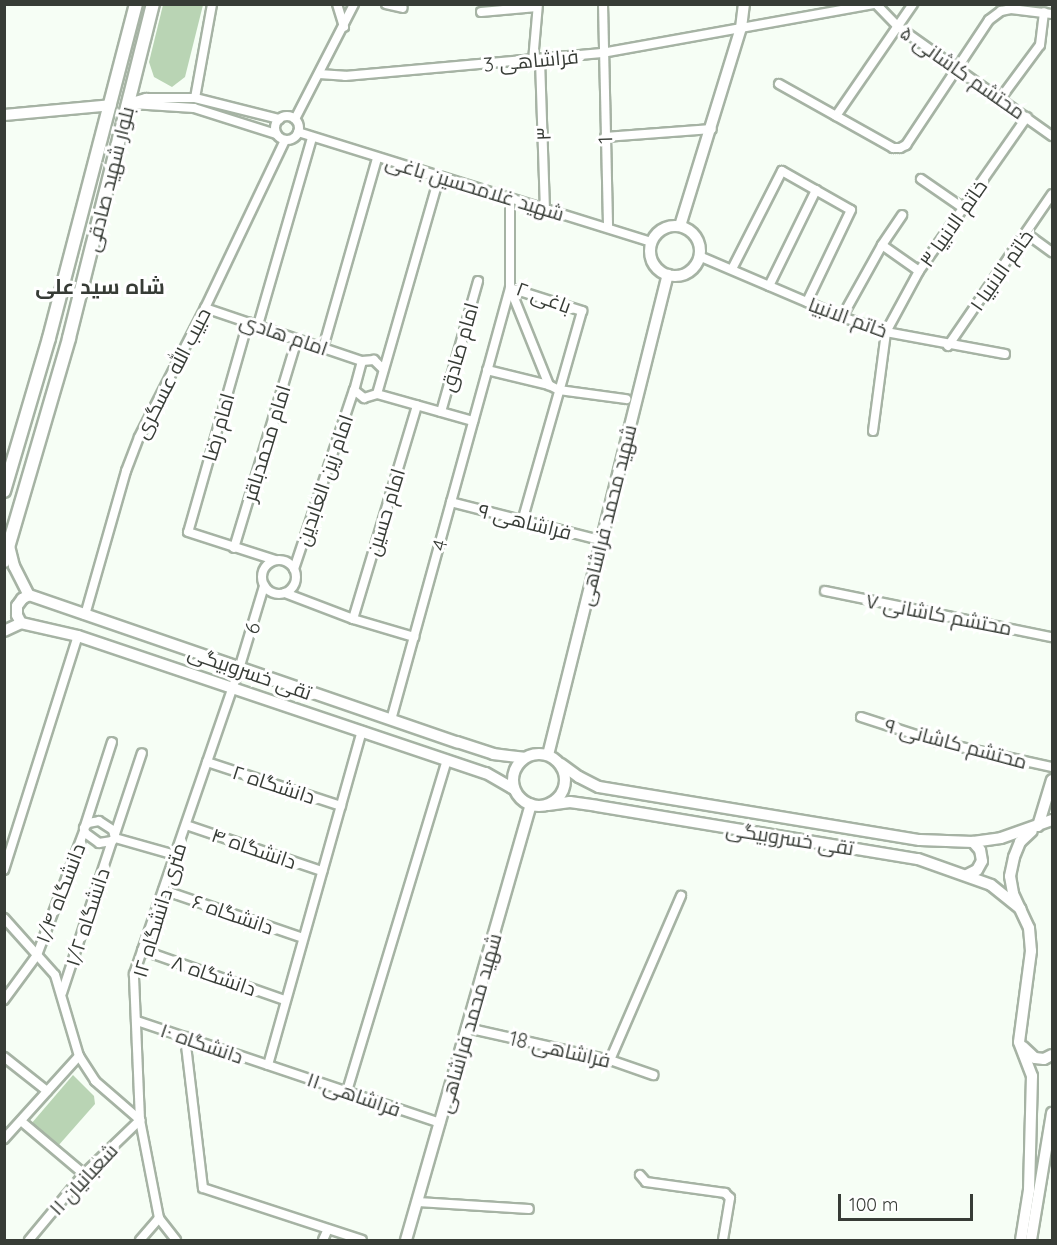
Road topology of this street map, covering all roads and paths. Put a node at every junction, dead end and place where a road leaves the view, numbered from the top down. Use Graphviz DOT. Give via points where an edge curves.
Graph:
graph roads {
  1 [pos="136,4"];
  2 [pos="153,4"];
  3 [pos="212,4"];
  4 [pos="337,4"];
  5 [pos="354,4"];
  6 [pos="386,4"];
  7 [pos="603,4"];
  8 [pos="744,4"];
  9 [pos="875,4"];
  10 [pos="913,4"];
  11 [pos="537,6"];
  12 [pos="403,8"];
  13 [pos="481,12"];
  14 [pos="1048,13"];
  15 [pos="897,26"];
  16 [pos="344,27"];
  17 [pos="741,28"];
  18 [pos="602,53"];
  19 [pos="536,60"];
  20 [pos="957,68"];
  21 [pos="319,74"];
  22 [pos="778,84"];
  23 [pos="195,98"];
  24 [pos="1000,99"];
  25 [pos="128,104"];
  26 [pos="111,105"];
  27 [pos="4,116"];
  28 [pos="836,116"];
  29 [pos="1027,117"];
  30 [pos="279,118"];
  31 [pos="295,119"];
  32 [pos="712,129"];
  33 [pos="298,132"];
  34 [pos="276,134"];
  35 [pos="605,136"];
  36 [pos="1053,136"];
  37 [pos="312,138"];
  38 [pos="285,140"];
  39 [pos="377,158"];
  40 [pos="439,178"];
  41 [pos="921,179"];
  42 [pos="816,190"];
  43 [pos="1053,194"];
  44 [pos="510,199"];
  45 [pos="545,207"];
  46 [pos="963,208"];
  47 [pos="902,215"];
  48 [pos="680,226"];
  49 [pos="608,227"];
  50 [pos="1027,234"];
  51 [pos="651,243"];
  52 [pos="882,245"];
  53 [pos="1053,252"];
  54 [pos="699,256"];
  55 [pos="732,269"];
  56 [pos="919,271"];
  57 [pos="668,275"];
  58 [pos="478,281"];
  59 [pos="770,286"];
  60 [pos="510,288"];
  61 [pos="807,302"];
  62 [pos="206,308"];
  63 [pos="843,317"];
  64 [pos="248,322"];
  65 [pos="258,325"];
  66 [pos="886,332"];
  67 [pos="297,339"];
  68 [pos="948,346"];
  69 [pos="323,348"];
  70 [pos="1005,354"];
  71 [pos="362,361"];
  72 [pos="383,369"];
  73 [pos="487,370"];
  74 [pos="549,385"];
  75 [pos="354,390"];
  76 [pos="559,390"];
  77 [pos="377,394"];
  78 [pos="627,399"];
  79 [pos="417,405"];
  80 [pos="441,412"];
  81 [pos="473,421"];
  82 [pos="873,430"];
  83 [pos="4,491"];
  84 [pos="451,502"];
  85 [pos="522,521"];
  86 [pos="600,540"];
  87 [pos="9,546"];
  88 [pos="234,548"];
  89 [pos="275,560"];
  90 [pos="4,561"];
  91 [pos="294,569"];
  92 [pos="264,586"];
  93 [pos="825,591"];
  94 [pos="285,593"];
  95 [pos="29,595"];
  96 [pos="85,615"];
  97 [pos="353,619"];
  98 [pos="21,622"];
  99 [pos="4,631"];
  100 [pos="78,636"];
  101 [pos="414,637"];
  102 [pos="1053,637"];
  103 [pos="239,669"];
  104 [pos="233,687"];
  105 [pos="861,717"];
  106 [pos="391,720"];
  107 [pos="362,731"];
  108 [pos="112,742"];
  109 [pos="142,753"];
  110 [pos="548,755"];
  111 [pos="524,758"];
  112 [pos="447,760"];
  113 [pos="207,762"];
  114 [pos="561,764"];
  115 [pos="1053,767"];
  116 [pos="1053,780"];
  117 [pos="514,789"];
  118 [pos="1051,795"];
  119 [pos="531,805"];
  120 [pos="548,805"];
  121 [pos="341,806"];
  122 [pos="1053,820"];
  123 [pos="186,825"];
  124 [pos="85,828"];
  125 [pos="1036,828"];
  126 [pos="114,838"];
  127 [pos="973,842"];
  128 [pos="175,855"];
  129 [pos="4,870"];
  130 [pos="322,871"];
  131 [pos="967,875"];
  132 [pos="163,890"];
  133 [pos="681,896"];
  134 [pos="1021,909"];
  135 [pos="4,918"];
  136 [pos="303,938"];
  137 [pos="142,950"];
  138 [pos="37,955"];
  139 [pos="62,993"];
  140 [pos="4,1000"];
  141 [pos="285,1000"];
  142 [pos="137,1021"];
  143 [pos="467,1028"];
  144 [pos="185,1037"];
  145 [pos="1019,1042"];
  146 [pos="1053,1055"];
  147 [pos="79,1056"];
  148 [pos="4,1057"];
  149 [pos="610,1060"];
  150 [pos="268,1065"];
  151 [pos="652,1075"];
  152 [pos="47,1091"];
  153 [pos="347,1091"];
  154 [pos="1053,1113"];
  155 [pos="140,1120"];
  156 [pos="21,1121"];
  157 [pos="440,1123"];
  158 [pos="1050,1138"];
  159 [pos="4,1139"];
  160 [pos="1029,1141"];
  161 [pos="84,1174"];
  162 [pos="640,1175"];
  163 [pos="418,1202"];
  164 [pos="529,1209"];
  165 [pos="159,1218"];
  166 [pos="328,1229"];
  167 [pos="29,1240"];
  168 [pos="140,1240"];
  169 [pos="177,1240"];
  170 [pos="323,1240"];
  171 [pos="362,1240"];
  172 [pos="406,1240"];
  173 [pos="723,1240"];
  174 [pos="1021,1240"];
  175 [pos="1031,1240"];
  1 -- 26 [label="main road, بلوار شهید صادقی"];
  2 -- 25 [label="main road, بلوار شهید صادقی"];
  3 -- 23 [label="street"];
  4 -- 16 [label="street"];
  5 -- 16 [label="street"];
  6 -- 12 [label="street"];
  7 -- 18 [label="street, 1"];
  8 -- 17 [label="main road"];
  9 -- 15 [label="street, محتشم کاشانی ۵"];
  9 -- 17 [label="street, فراشاهی 3"];
  10 -- 15 [label="street"];
  11 -- 13 [label="street"];
  11 -- 19 [label="street, ۳"];
  14 -- 20 [label="street" via="1001,11 989,20"];
  14 -- 24 [label="street" via="1040,45"];
  15 -- 20 [label="street, محتشم کاشانی ۵"];
  15 -- 28 [label="street"];
  16 -- 21 [label="street"];
  17 -- 18 [label="street, فراشاهی 3"];
  17 -- 32 [label="main road"];
  18 -- 19 [label="street, فراشاهی 3"];
  18 -- 35 [label="street, 1"];
  19 -- 21 [label="street, فراشاهی 3" via="345,76"];
  19 -- 45 [label="street, ۳"];
  20 -- 24 [label="street, محتشم کاشانی ۵"];
  20 -- 28 [label="street" via="906,145 900,148 893,148"];
  21 -- 31 [label="street"];
  22 -- 28 [label="street"];
  23 -- 25 [label="street" via="146,98"];
  23 -- 30 [label="street"];
  24 -- 29 [label="street, محتشم کاشانی ۵"];
  25 -- 26 [label="main road"];
  25 -- 34 [label="street" via="194,108"];
  25 -- 87 [label="main road, بلوار شهید صادقی" via="69,338"];
  26 -- 27 [label="main road"];
  26 -- 83 [label="main road, بلوار شهید صادقی"];
  29 -- 36 [label="street, محتشم کاشانی ۵"];
  29 -- 46 [label="street, خاتم الانبیا ۳"];
  30 -- 31 [label="street"];
  30 -- 34 [label="street" via="274,127"];
  31 -- 33 [label="street"];
  32 -- 35 [label="street"];
  32 -- 48 [label="main road"];
  33 -- 37 [label="street, شهید غلامحسین باغی"];
  33 -- 38 [label="street"];
  34 -- 38 [label="street"];
  35 -- 49 [label="street, 1"];
  37 -- 39 [label="street, شهید غلامحسین باغی"];
  37 -- 65 [label="street"];
  38 -- 62 [label="street, حبیب الله عسگری"];
  39 -- 40 [label="street, شهید غلامحسین باغی"];
  39 -- 69 [label="street"];
  40 -- 44 [label="street, شهید غلامحسین باغی"];
  40 -- 72 [label="street"];
  41 -- 46 [label="street"];
  42 -- 55 [label="street" via="782,171"];
  42 -- 59 [label="street"];
  42 -- 61 [label="street" via="851,210"];
  43 -- 50 [label="street, خاتم الانبیا ۱"];
  44 -- 45 [label="street, شهید غلامحسین باغی"];
  44 -- 60 [label="street, باغی ۲"];
  45 -- 49 [label="street, شهید غلامحسین باغی"];
  46 -- 56 [label="street, خاتم الانبیا ۳"];
  47 -- 52 [label="street"];
  48 -- 51 [label="main road" via="663,229"];
  48 -- 54 [label="main road" via="696,237"];
  49 -- 51 [label="street, شهید غلامحسین باغی"];
  50 -- 53 [label="street"];
  50 -- 68 [label="street, خاتم الانبیا ۱"];
  51 -- 57 [label="main road" via="652,263"];
  52 -- 56 [label="street"];
  52 -- 63 [label="street"];
  54 -- 55 [label="street, خاتم الانبیا"];
  54 -- 57 [label="main road" via="688,272"];
  55 -- 59 [label="street, خاتم الانبیا"];
  56 -- 66 [label="street, خاتم الانبیا ۳"];
  57 -- 86 [label="main road, شهید محمد فراشاهی"];
  58 -- 80 [label="street, امام صادق"];
  59 -- 61 [label="street, خاتم الانبیا"];
  60 -- 73 [label="street, 4"];
  60 -- 74 [label="street"];
  60 -- 76 [label="street, باغی ۲" via="582,311"];
  61 -- 63 [label="street, خاتم الانبیا"];
  62 -- 64 [label="street, امام هادی"];
  62 -- 96 [label="street, حبیب الله عسگری" via="139,437"];
  63 -- 66 [label="street, خاتم الانبیا"];
  64 -- 65 [label="street, امام هادی"];
  64 -- 88 [label="street, امام رضا" via="188,532"];
  65 -- 67 [label="street, امام هادی"];
  66 -- 68 [label="street, خاتم الانبیا"];
  66 -- 82 [label="street"];
  67 -- 69 [label="street, امام هادی"];
  67 -- 88 [label="street, امام محمدباقر"];
  68 -- 70 [label="street, خاتم الانبیا"];
  69 -- 71 [label="street, امام هادی"];
  71 -- 72 [label="street, امام هادی" via="374,360"];
  71 -- 75 [label="street, امام زین العابدین"];
  72 -- 77 [label="street"];
  73 -- 74 [label="street"];
  73 -- 81 [label="street, 4"];
  74 -- 76 [label="street"];
  75 -- 77 [label="street" via="364,398"];
  75 -- 91 [label="street, امام زین العابدین"];
  76 -- 78 [label="street"];
  76 -- 85 [label="street"];
  77 -- 79 [label="street"];
  79 -- 80 [label="street"];
  79 -- 97 [label="street, امام حسین"];
  80 -- 81 [label="street"];
  81 -- 84 [label="street, 4"];
  84 -- 85 [label="street, فراشاهی ۹"];
  84 -- 101 [label="street, 4"];
  85 -- 86 [label="street, فراشاهی ۹"];
  86 -- 110 [label="main road, شهید محمد فراشاهی"];
  87 -- 90 [label="main road, بلوار شهید صادقی"];
  87 -- 95 [label="main road"];
  88 -- 89 [label="street"];
  89 -- 91 [label="street" via="286,561"];
  89 -- 92 [label="street" via="266,566"];
  91 -- 94 [label="street" via="293,587"];
  92 -- 94 [label="street" via="275,594"];
  92 -- 103 [label="street, 6"];
  93 -- 102 [label="street, محتشم کاشانی ۷"];
  94 -- 97 [label="street"];
  95 -- 96 [label="main road, تقی خسروبیگی"];
  95 -- 98 [label="main road" via="17,606"];
  96 -- 103 [label="main road, تقی خسروبیگی"];
  97 -- 101 [label="street"];
  98 -- 99 [label="main road"];
  98 -- 100 [label="main road, تقی خسروبیگی"];
  100 -- 104 [label="main road, تقی خسروبیگی"];
  100 -- 129 [label="street"];
  101 -- 106 [label="street, 4"];
  103 -- 104 [label="street, 6"];
  103 -- 106 [label="main road, تقی خسروبیگی"];
  104 -- 107 [label="main road, تقی خسروبیگی"];
  104 -- 113 [label="street, ۱۲ متری دانشگاه"];
  105 -- 115 [label="street, محتشم کاشانی ۹" via="938,742"];
  106 -- 111 [label="main road, تقی خسروبیگی" via="493,754"];
  107 -- 112 [label="main road, تقی خسروبیگی"];
  107 -- 121 [label="street"];
  108 -- 124 [label="street, دانشگاه ۱/۴"];
  109 -- 126 [label="street, دانشگاه ۱/۲"];
  110 -- 111 [label="main road" via="539,753"];
  110 -- 114 [label="main road"];
  111 -- 117 [label="main road" via="514,772"];
  112 -- 117 [label="main road, تقی خسروبیگی" via="486,773"];
  112 -- 153 [label="street"];
  113 -- 121 [label="street, دانشگاه ۲"];
  113 -- 123 [label="street, ۱۲ متری دانشگاه"];
  114 -- 120 [label="main road" via="564,788"];
  114 -- 127 [label="main road, تقی خسروبیگی" via="599,787 920,840"];
  116 -- 118 [label="main road"];
  117 -- 119 [label="main road"];
  118 -- 125 [label="main road"];
  119 -- 120 [label="main road"];
  119 -- 143 [label="main road, شهید محمد فراشاهی"];
  120 -- 131 [label="main road, تقی خسروبیگی" via="570,802 896,855"];
  121 -- 130 [label="street"];
  122 -- 125 [label="main road, تقی خسروبیگی"];
  123 -- 128 [label="street, ۱۲ متری دانشگاه"];
  123 -- 130 [label="street, دانشگاه ۴"];
  124 -- 126 [label="street" via="99,843"];
  124 -- 126 [label="street" via="99,821 110,827"];
  124 -- 138 [label="street, دانشگاه ۱/۴"];
  125 -- 127 [label="main road, تقی خسروبیگی"];
  125 -- 134 [label="main road" via="1020,842 1010,876"];
  126 -- 128 [label="street"];
  126 -- 139 [label="street, دانشگاه ۱/۲"];
  127 -- 131 [label="main road" via="981,850 982,861 977,870"];
  128 -- 132 [label="street, ۱۲ متری دانشگاه"];
  130 -- 136 [label="street"];
  131 -- 134 [label="main road, تقی خسروبیگی" via="991,885"];
  132 -- 136 [label="street, دانشگاه ۶"];
  132 -- 137 [label="street, ۱۲ متری دانشگاه"];
  133 -- 149 [label="street"];
  134 -- 145 [label="main road" via="1029,928 1031,951"];
  135 -- 138 [label="street"];
  136 -- 141 [label="street"];
  137 -- 141 [label="street, دانشگاه ۸"];
  137 -- 142 [label="street, ۱۲ متری دانشگاه" via="134,974"];
  138 -- 139 [label="street" via="55,975"];
  138 -- 140 [label="street, دانشگاه ۱/۴"];
  139 -- 147 [label="street"];
  141 -- 150 [label="street"];
  142 -- 144 [label="street, دانشگاه ۱۰"];
  142 -- 155 [label="street, ۱۲ متری دانشگاه"];
  143 -- 149 [label="street, فراشاهی 18"];
  143 -- 157 [label="main road, شهید محمد فراشاهی"];
  144 -- 150 [label="street, دانشگاه ۱۰"];
  144 -- 166 [label="street" via="203,1188"];
  145 -- 146 [label="main road" via="1035,1058"];
  145 -- 160 [label="main road" via="1032,1076"];
  147 -- 152 [label="street"];
  147 -- 155 [label="street" via="95,1081"];
  148 -- 152 [label="street"];
  149 -- 151 [label="street, فراشاهی 18"];
  150 -- 153 [label="street, فراشاهی ۱۱"];
  152 -- 156 [label="street"];
  153 -- 157 [label="street, فراشاهی ۱۱"];
  154 -- 158 [label="main road"];
  155 -- 161 [label="street, شعبانیان ۱۱"];
  155 -- 165 [label="street, ۱۲ متری دانشگاه"];
  156 -- 159 [label="street"];
  156 -- 161 [label="street"];
  157 -- 163 [label="main road, شهید محمد فراشاهی"];
  158 -- 160 [label="main road" via="1037,1150"];
  158 -- 175 [label="main road"];
  160 -- 174 [label="main road" via="1029,1190"];
  161 -- 167 [label="street, شعبانیان ۱۱"];
  162 -- 173 [label="street" via="646,1182 725,1193 730,1198"];
  163 -- 164 [label="street"];
  163 -- 172 [label="main road, شهید محمد فراشاهی"];
  165 -- 168 [label="street"];
  165 -- 169 [label="street, ۱۲ متری دانشگاه"];
  166 -- 170 [label="street"];
  166 -- 171 [label="street"];
}
